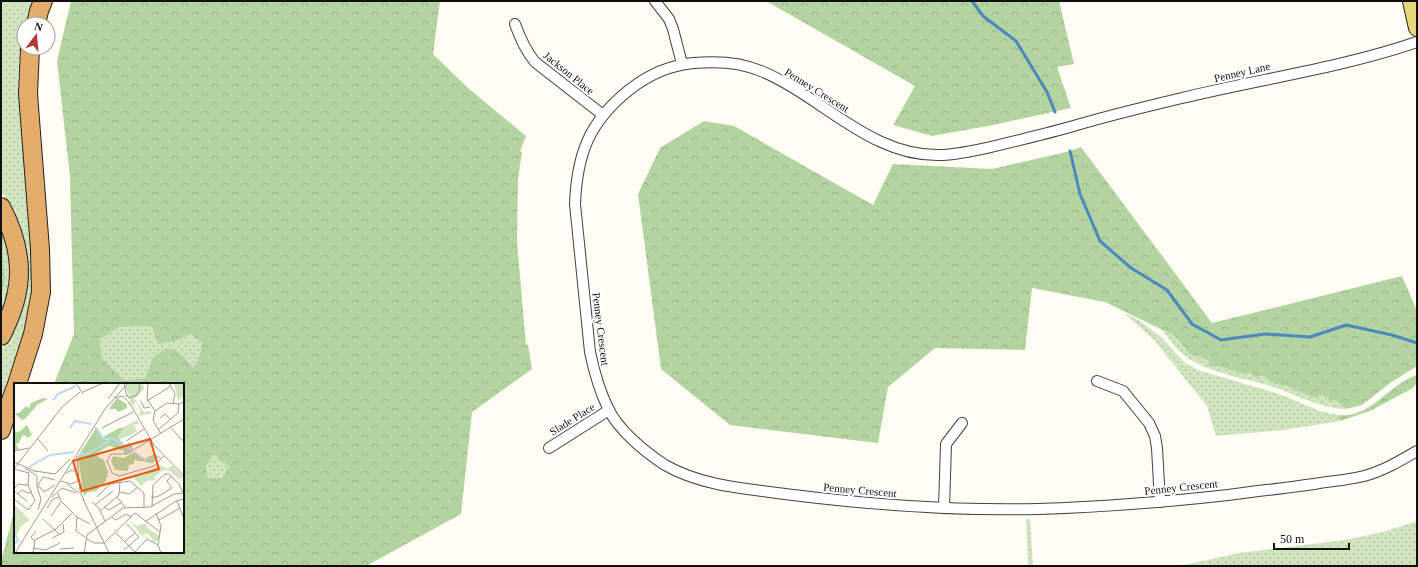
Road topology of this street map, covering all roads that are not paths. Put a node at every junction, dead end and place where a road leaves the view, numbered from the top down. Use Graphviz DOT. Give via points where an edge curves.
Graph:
graph roads {
  1 [pos="43,1"];
  2 [pos="654,1"];
  3 [pos="1410,1"];
  4 [pos="38,16"];
  5 [pos="515,24"];
  6 [pos="1417,28"];
  7 [pos="1417,42"];
  8 [pos="30,56"];
  9 [pos="682,64"];
  10 [pos="602,115"];
  11 [pos="1073,126"];
  12 [pos="1,207"];
  13 [pos="1,336"];
  14 [pos="1097,381"];
  15 [pos="17,383"];
  16 [pos="14,392"];
  17 [pos="14,393"];
  18 [pos="608,410"];
  19 [pos="1,419"];
  20 [pos="962,423"];
  21 [pos="1,430"];
  22 [pos="549,448"];
  23 [pos="1417,451"];
  24 [pos="1160,502"];
  25 [pos="944,508"];
  1 -- 4 [label="highway"];
  2 -- 9 [label="street" via="669,18"];
  3 -- 6 [label="main road"];
  5 -- 10 [label="street, Jackson Place" via="523,44 535,62"];
  7 -- 11 [label="street, Penney Lane" via="1340,63 1190,96"];
  8 -- 15 [label="highway" via="28,94 40,249 40,292 34,334"];
  9 -- 10 [label="street, Penney Crescent" via="665,69 639,83"];
  9 -- 11 [label="street, Penney Crescent" via="721,62 759,70 792,87 872,138 907,151 924,154 957,154"];
  10 -- 18 [label="street, Penney Crescent" via="592,132 579,167 575,204 590,352"];
  12 -- 13 [label="highway" via="18,252 19,284 10,318"];
  14 -- 24 [label="street" via="1123,391 1149,423 1157,448"];
  16 -- 19 [label="highway"];
  17 -- 21 [label="highway"];
  18 -- 22 [label="street, Slade Place"];
  18 -- 25 [label="street, Penney Crescent" via="645,451 667,466 713,483 822,498"];
  20 -- 25 [label="street" via="946,444"];
  23 -- 24 [label="street, Penney Crescent" via="1362,477"];
  24 -- 25 [label="street, Penney Crescent" via="1037,509"];
}
